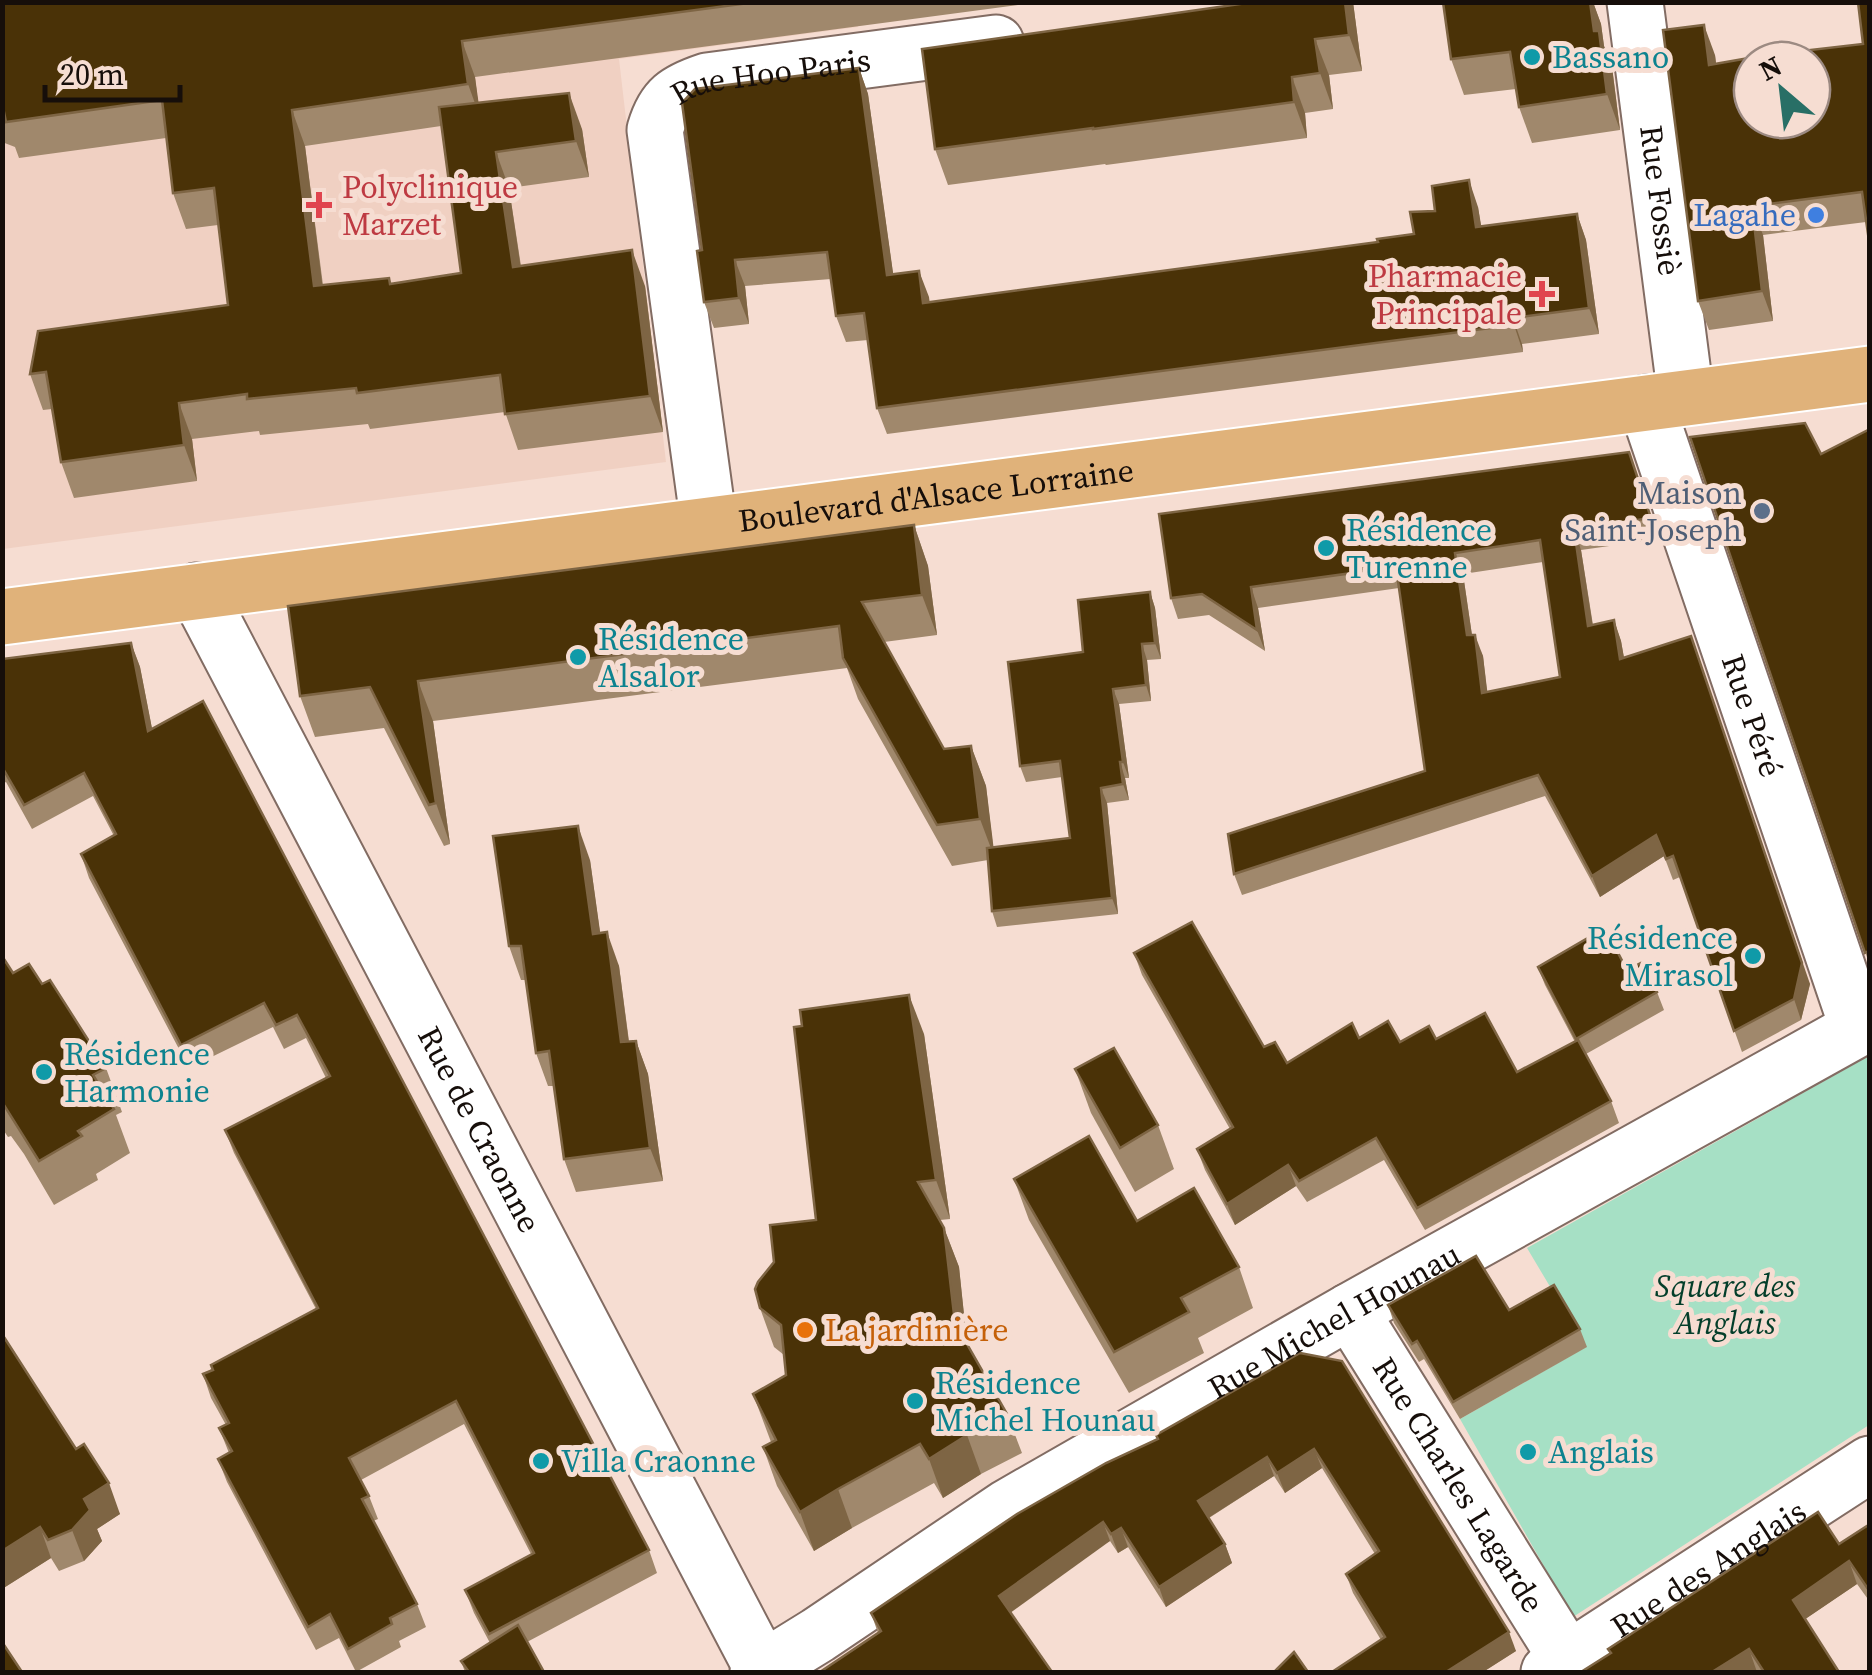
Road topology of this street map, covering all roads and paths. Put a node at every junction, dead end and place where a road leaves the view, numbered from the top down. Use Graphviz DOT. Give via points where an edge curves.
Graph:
graph roads {
  1 [pos="1635,2"];
  2 [pos="1053,36"];
  3 [pos="1870,374"];
  4 [pos="1666,400"];
  5 [pos="709,525"];
  6 [pos="197,590"];
  7 [pos="2,617"];
  8 [pos="1864,1025"];
  9 [pos="1350,1311"];
  10 [pos="1870,1464"];
  11 [pos="1559,1666"];
  12 [pos="761,1672"];
  1 -- 4 [label="street, Rue Fossiè"];
  2 -- 5 [label="street, Rue Hoo Paris" via="707,82 686,88 660,111 655,130"];
  3 -- 4 [label="main road, Boulevard d'Alsace Lorraine"];
  4 -- 5 [label="main road, Boulevard d'Alsace Lorraine"];
  4 -- 8 [label="street, Rue Péré"];
  5 -- 6 [label="main road, Boulevard d'Alsace Lorraine"];
  6 -- 7 [label="main road, Boulevard d'Alsace Lorraine"];
  6 -- 12 [label="street, Rue de Craonne"];
  8 -- 9 [label="street, Rue Michel Hounau"];
  9 -- 11 [label="street, Rue Charles Lagarde"];
  9 -- 12 [label="street, Rue Michel Hounau" via="1008,1508"];
  10 -- 11 [label="street, Rue des Anglais"];
}
